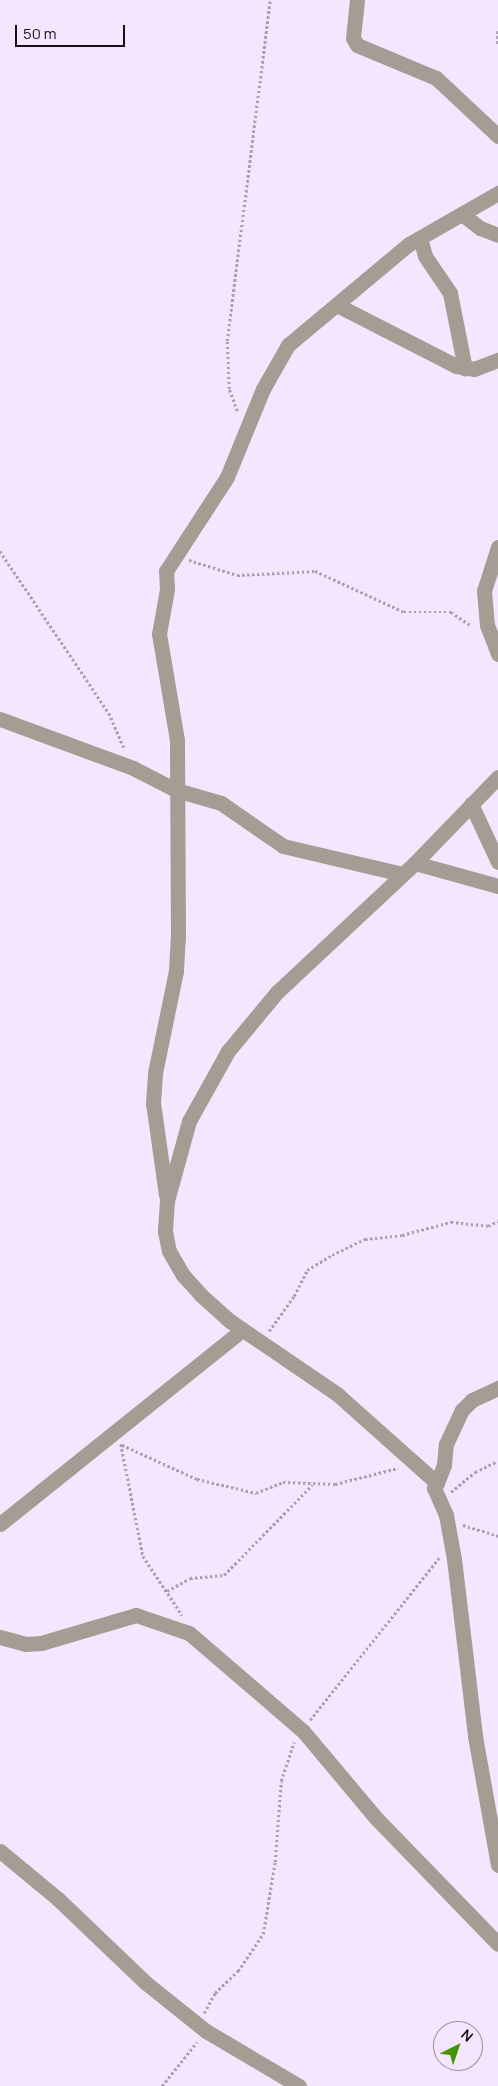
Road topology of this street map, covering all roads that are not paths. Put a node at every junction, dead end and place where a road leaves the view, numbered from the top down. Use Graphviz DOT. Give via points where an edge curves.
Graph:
graph roads {
  1 [pos="357,0"];
  2 [pos="498,136"];
  3 [pos="498,193"];
  4 [pos="462,214"];
  5 [pos="498,234"];
  6 [pos="420,238"];
  7 [pos="336,305"];
  8 [pos="498,360"];
  9 [pos="465,369"];
  10 [pos="498,547"];
  11 [pos="498,654"];
  12 [pos="0,719"];
  13 [pos="498,777"];
  14 [pos="176,790"];
  15 [pos="471,804"];
  16 [pos="498,862"];
  17 [pos="415,863"];
  18 [pos="402,874"];
  19 [pos="498,886"];
  20 [pos="167,1201"];
  21 [pos="242,1330"];
  22 [pos="498,1388"];
  23 [pos="436,1483"];
  24 [pos="0,1524"];
  25 [pos="0,1637"];
  26 [pos="0,1851"];
  27 [pos="498,1865"];
  28 [pos="498,1944"];
  29 [pos="299,2086"];
  1 -- 2 [label="street" via="353,38 357,46 436,78"];
  3 -- 4 [label="street"];
  4 -- 5 [label="street" via="480,228"];
  4 -- 6 [label="street"];
  6 -- 7 [label="street"];
  6 -- 9 [label="street" via="425,256 450,293"];
  7 -- 9 [label="street"];
  7 -- 14 [label="street" via="288,344 263,389 227,477 166,571 167,589 159,634 174,707"];
  8 -- 9 [label="street"];
  10 -- 11 [label="street" via="484,591 489,633"];
  12 -- 14 [label="street" via="133,768"];
  13 -- 15 [label="street"];
  14 -- 18 [label="street" via="221,803 283,846"];
  14 -- 20 [label="street" via="176,971 152,1103"];
  15 -- 16 [label="street"];
  15 -- 17 [label="street"];
  17 -- 18 [label="street"];
  17 -- 19 [label="street"];
  18 -- 20 [label="street" via="276,992 228,1051 189,1121"];
  20 -- 21 [label="street" via="164,1232 169,1251 196,1289"];
  21 -- 23 [label="street" via="337,1394"];
  21 -- 24 [label="street" via="119,1438"];
  22 -- 23 [label="street" via="478,1396 462,1410 446,1444 444,1465"];
  23 -- 27 [label="street" via="434,1488 450,1540 477,1753"];
  25 -- 28 [label="street" via="26,1644 41,1643 136,1616 189,1633 303,1731 376,1818"];
  26 -- 29 [label="street" via="58,1899 146,1983 203,2028"];
}
